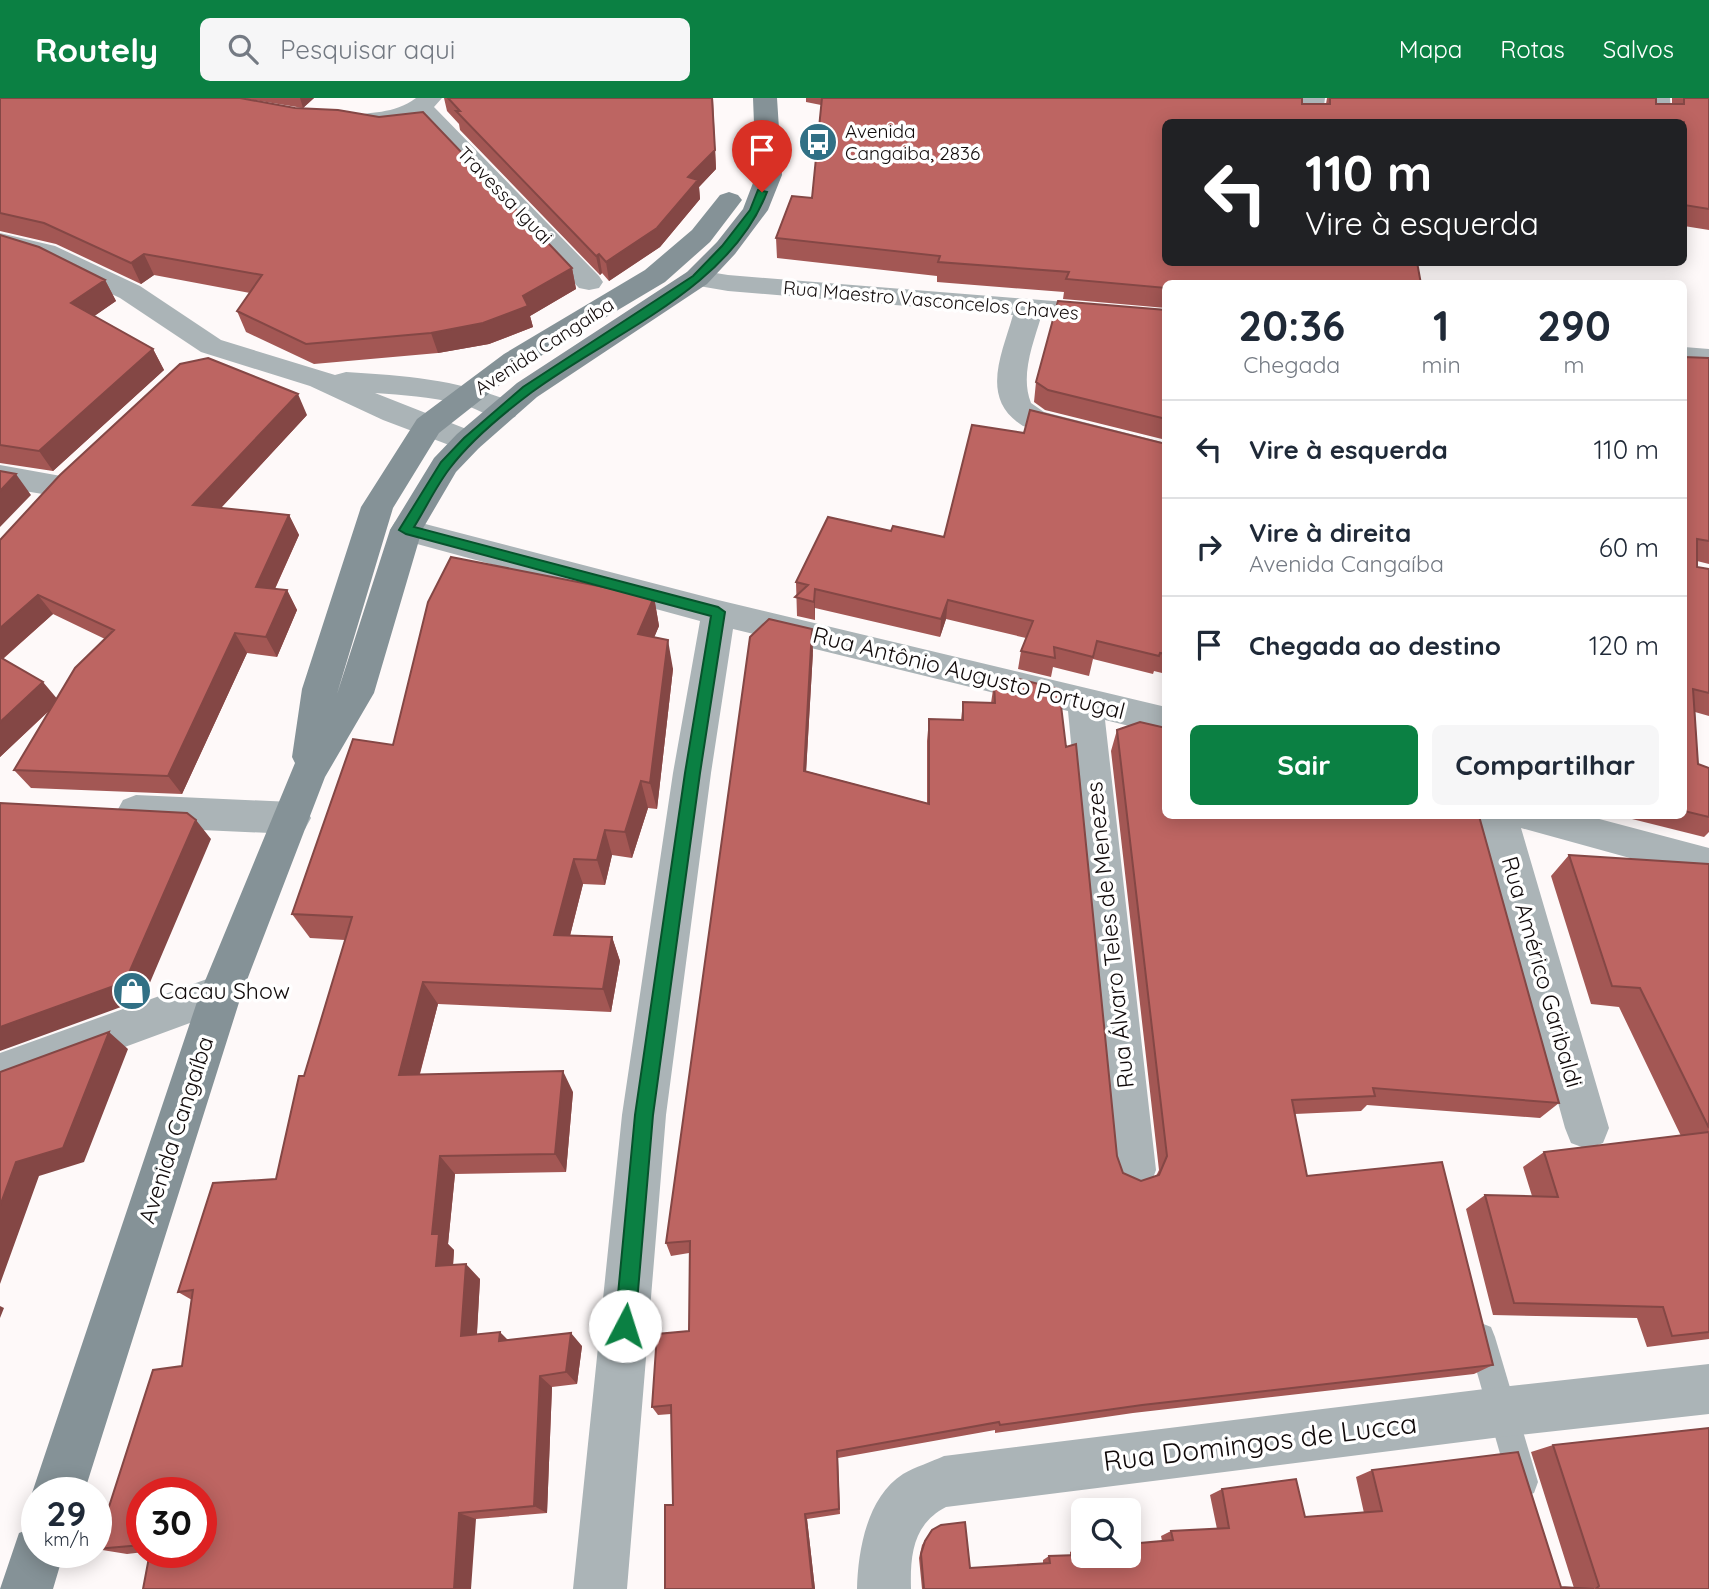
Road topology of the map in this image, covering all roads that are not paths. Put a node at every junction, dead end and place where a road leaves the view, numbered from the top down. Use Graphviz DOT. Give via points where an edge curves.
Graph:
graph roads {
  1 [pos="1313,98"];
  2 [pos="1658,98"];
  3 [pos="762,99"];
  4 [pos="425,103"];
  5 [pos="1310,119"];
  6 [pos="1660,119"];
  7 [pos="336,123"];
  8 [pos="766,146"];
  9 [pos="0,241"];
  10 [pos="697,278"];
  11 [pos="589,282"];
  12 [pos="1030,308"];
  13 [pos="1162,319"];
  14 [pos="1687,356"];
  15 [pos="1709,358"];
  16 [pos="320,379"];
  17 [pos="468,395"];
  18 [pos="504,410"];
  19 [pos="428,426"];
  20 [pos="468,441"];
  21 [pos="1162,452"];
  22 [pos="0,476"];
  23 [pos="37,513"];
  24 [pos="406,530"];
  25 [pos="718,612"];
  26 [pos="1085,701"];
  27 [pos="1162,720"];
  28 [pos="308,773"];
  29 [pos="98,809"];
  30 [pos="292,818"];
  31 [pos="1499,819"];
  32 [pos="1541,819"];
  33 [pos="1706,863"];
  34 [pos="221,993"];
  35 [pos="0,1073"];
  36 [pos="1587,1128"];
  37 [pos="1135,1170"];
  38 [pos="1474,1311"];
  39 [pos="1709,1389"];
  40 [pos="1501,1412"];
  41 [pos="63,1477"];
  42 [pos="1532,1513"];
  43 [pos="33,1568"];
  44 [pos="26,1589"];
  45 [pos="600,1589"];
  46 [pos="884,1589"];
  1 -- 5 [label="street"];
  2 -- 6 [label="street"];
  3 -- 8 [label="main road, Avenida Cangaíba"];
  4 -- 7 [label="street" via="399,117"];
  4 -- 11 [label="street, Travessa Iguai"];
  8 -- 10 [label="main road, Avenida Cangaíba" via="769,175 755,210"];
  8 -- 17 [label="main road, Avenida Cangaíba" via="701,236 655,276 514,360"];
  9 -- 16 [label="street" via="46,252 130,292 201,355"];
  10 -- 12 [label="street, Rua Maestro Vasconcelos Chaves"];
  10 -- 18 [label="main road, Avenida Cangaíba" via="527,390"];
  12 -- 13 [label="street, Rua Maestro Vasconcelos Chaves"];
  12 -- 21 [label="street" via="1012,376 1011,392 1018,408 1034,419"];
  14 -- 15 [label="street"];
  16 -- 17 [label="street"];
  16 -- 19 [label="street"];
  17 -- 18 [label="street"];
  17 -- 19 [label="main road, Avenida Cangaíba"];
  18 -- 20 [label="main road, Avenida Cangaíba"];
  19 -- 20 [label="street"];
  19 -- 28 [label="main road, Avenida Cangaíba" via="377,507 320,689"];
  20 -- 24 [label="main road, Avenida Cangaíba" via="445,465"];
  22 -- 23 [label="street" via="71,477"];
  24 -- 25 [label="street, Rua Antônio Augusto Portugal"];
  24 -- 28 [label="main road, Avenida Cangaíba" via="356,693"];
  25 -- 26 [label="street, Rua Antônio Augusto Portugal"];
  25 -- 45 [label="street" via="644,1115"];
  26 -- 27 [label="street, Rua Antônio Augusto Portugal"];
  26 -- 37 [label="street, Rua Álvaro Teles de Menezes"];
  28 -- 30 [label="main road, Avenida Cangaíba"];
  29 -- 30 [label="street"];
  30 -- 34 [label="main road, Avenida Cangaíba"];
  31 -- 36 [label="street, Rua Américo Garibaldi"];
  32 -- 33 [label="street"];
  34 -- 35 [label="street"];
  34 -- 41 [label="main road, Avenida Cangaíba"];
  38 -- 40 [label="lane"];
  39 -- 40 [label="street, Rua Domingos de Lucca"];
  40 -- 42 [label="lane"];
  40 -- 46 [label="street, Rua Domingos de Lucca" via="944,1482 917,1495 894,1524 883,1560"];
  43 -- 44 [label="main road"];
}
